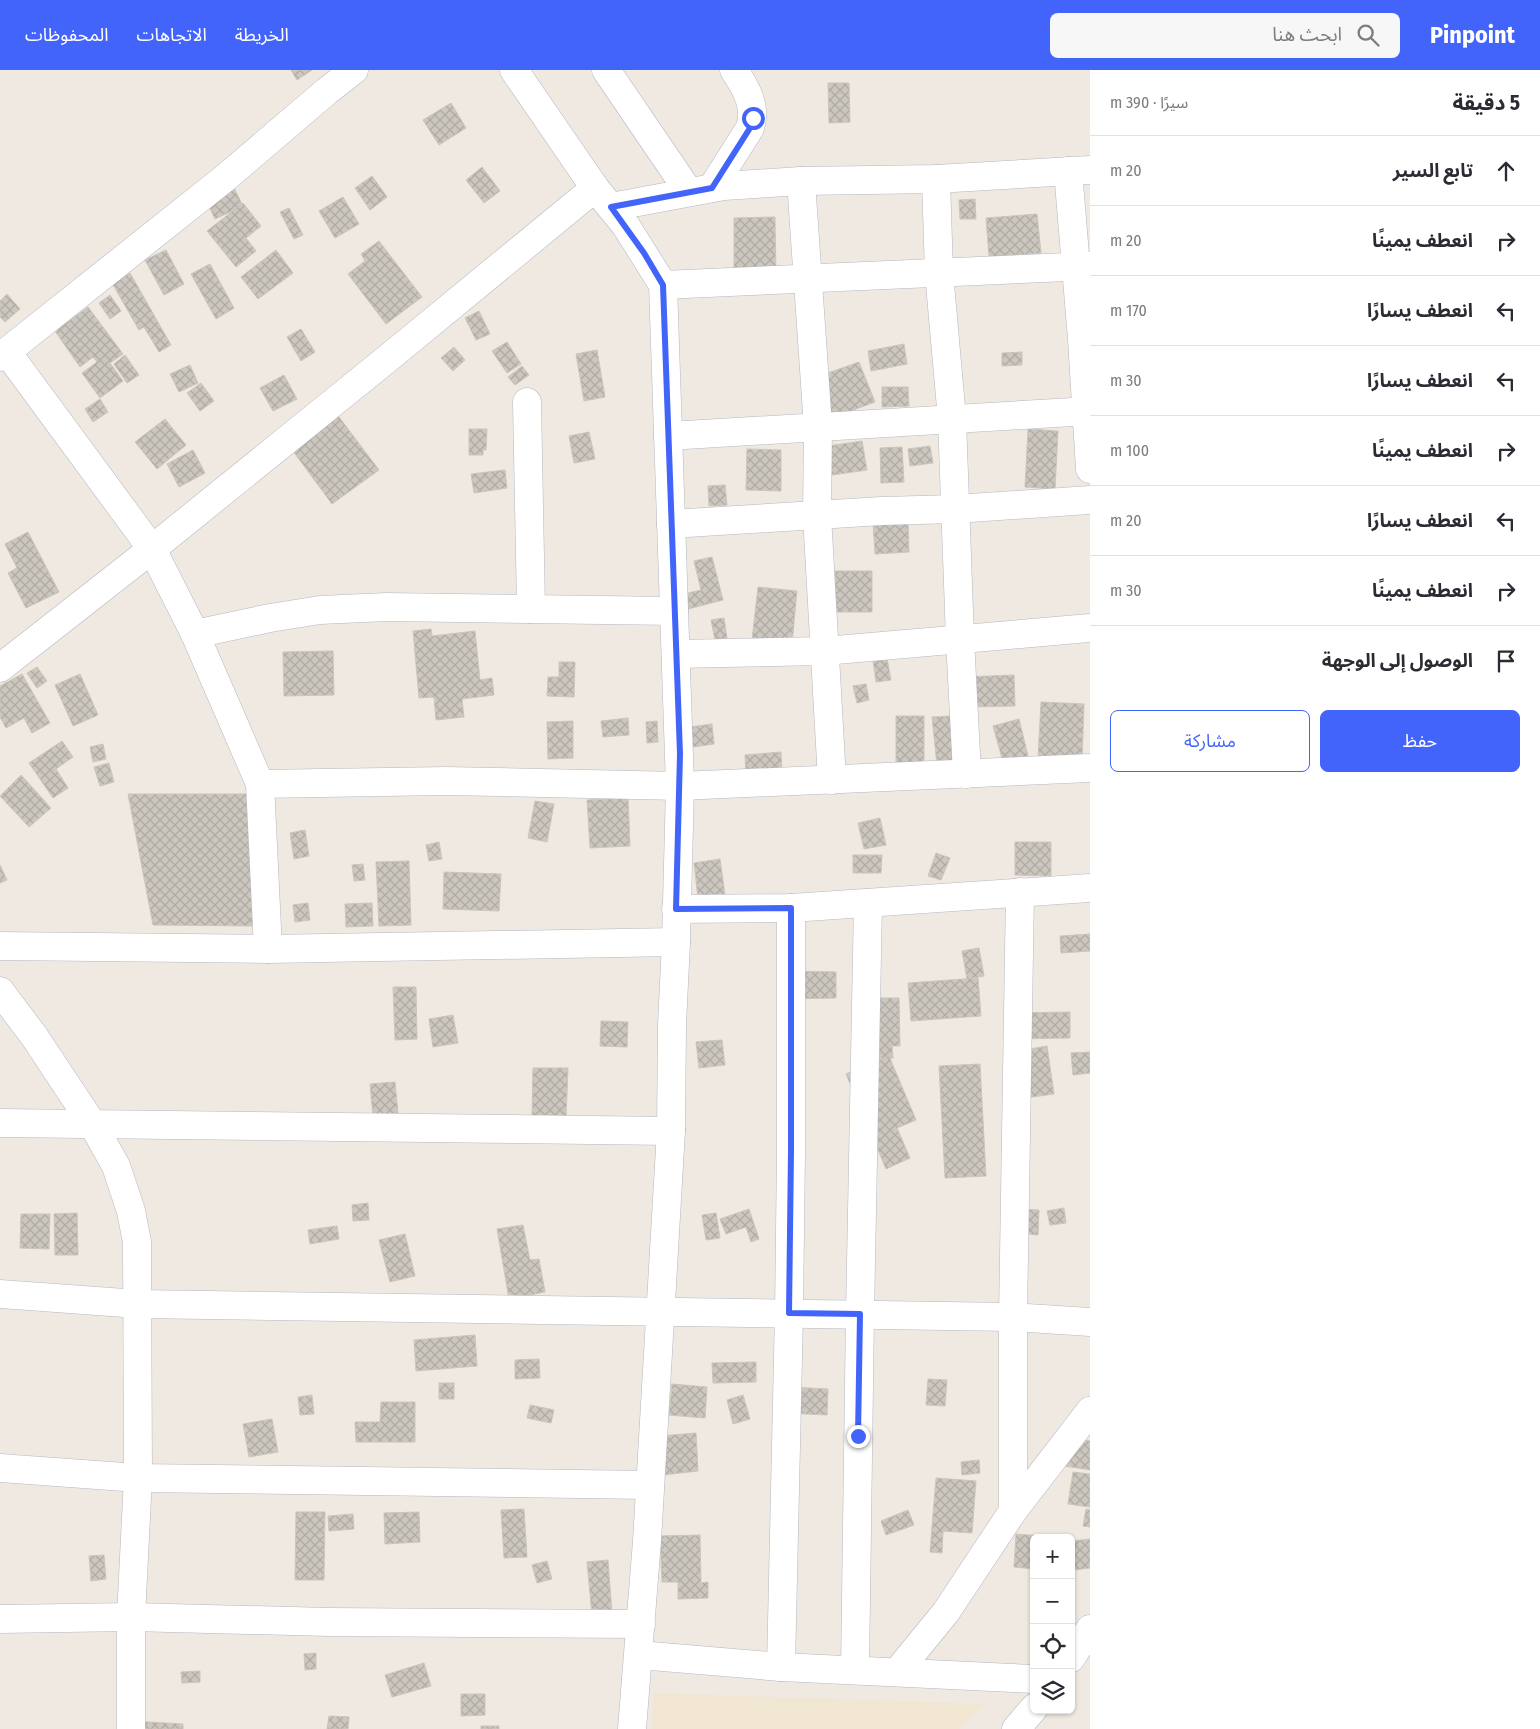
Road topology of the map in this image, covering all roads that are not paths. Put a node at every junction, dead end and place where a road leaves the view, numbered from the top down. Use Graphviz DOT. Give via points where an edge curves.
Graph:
graph roads {
  1 [pos="354,70"];
  2 [pos="514,70"];
  3 [pos="606,70"];
  4 [pos="742,72"];
  5 [pos="1079,171"];
  6 [pos="936,179"];
  7 [pos="802,181"];
  8 [pos="701,190"];
  9 [pos="603,198"];
  10 [pos="1083,266"];
  11 [pos="939,272"];
  12 [pos="808,278"];
  13 [pos="663,285"];
  14 [pos="3,355"];
  15 [pos="527,402"];
  16 [pos="1088,411"];
  17 [pos="952,419"];
  18 [pos="818,427"];
  19 [pos="668,436"];
  20 [pos="1090,469"];
  21 [pos="1090,500"];
  22 [pos="955,509"];
  23 [pos="817,515"];
  24 [pos="671,524"];
  25 [pos="152,549"];
  26 [pos="531,609"];
  27 [pos="674,611"];
  28 [pos="1090,628"];
  29 [pos="195,634"];
  30 [pos="960,639"];
  31 [pos="824,651"];
  32 [pos="676,654"];
  33 [pos="0,668"];
  34 [pos="1090,768"];
  35 [pos="967,774"];
  36 [pos="832,780"];
  37 [pos="260,784"];
  38 [pos="680,786"];
  39 [pos="1090,888"];
  40 [pos="1020,892"];
  41 [pos="868,903"];
  42 [pos="791,908"];
  43 [pos="676,909"];
  44 [pos="676,942"];
  45 [pos="0,946"];
  46 [pos="268,949"];
  47 [pos="0,991"];
  48 [pos="0,1123"];
  49 [pos="93,1126"];
  50 [pos="671,1131"];
  51 [pos="0,1294"];
  52 [pos="138,1304"];
  53 [pos="660,1311"];
  54 [pos="789,1313"];
  55 [pos="860,1314"];
  56 [pos="1013,1317"];
  57 [pos="1090,1322"];
  58 [pos="1090,1410"];
  59 [pos="0,1468"];
  60 [pos="138,1478"];
  61 [pos="650,1485"];
  62 [pos="1013,1511"];
  63 [pos="131,1617"];
  64 [pos="0,1619"];
  65 [pos="641,1624"];
  66 [pos="1090,1629"];
  67 [pos="1075,1652"];
  68 [pos="639,1655"];
  69 [pos="781,1667"];
  70 [pos="855,1670"];
  71 [pos="897,1672"];
  72 [pos="1030,1679"];
  73 [pos="1030,1713"];
  74 [pos="131,1729"];
  75 [pos="632,1729"];
  76 [pos="1016,1729"];
  1 -- 14 [label="street" via="225,178"];
  2 -- 9 [label="street"];
  3 -- 8 [label="street"];
  4 -- 8 [label="street" via="753,108 750,128"];
  5 -- 6 [label="street"];
  5 -- 10 [label="street"];
  6 -- 7 [label="street"];
  6 -- 11 [label="street"];
  7 -- 8 [label="street"];
  7 -- 12 [label="street"];
  8 -- 9 [label="street"];
  9 -- 13 [label="street" via="644,253"];
  9 -- 25 [label="street" via="380,365"];
  10 -- 11 [label="street"];
  10 -- 16 [label="street" via="1082,339"];
  11 -- 12 [label="street"];
  11 -- 17 [label="street"];
  12 -- 13 [label="street"];
  12 -- 18 [label="street"];
  13 -- 19 [label="street"];
  14 -- 25 [label="street"];
  15 -- 26 [label="street"];
  16 -- 17 [label="street"];
  16 -- 20 [label="street"];
  17 -- 18 [label="street"];
  17 -- 22 [label="street"];
  18 -- 19 [label="street"];
  18 -- 23 [label="street"];
  19 -- 24 [label="street"];
  21 -- 22 [label="street"];
  22 -- 23 [label="street"];
  22 -- 30 [label="street"];
  23 -- 24 [label="street"];
  23 -- 31 [label="street"];
  24 -- 27 [label="street"];
  25 -- 29 [label="street"];
  25 -- 33 [label="street"];
  26 -- 27 [label="street"];
  26 -- 29 [label="street" via="387,607 320,610"];
  27 -- 32 [label="street"];
  28 -- 30 [label="street"];
  29 -- 37 [label="street"];
  30 -- 31 [label="street"];
  30 -- 35 [label="street"];
  31 -- 32 [label="street"];
  31 -- 36 [label="street"];
  32 -- 38 [label="street"];
  34 -- 35 [label="street"];
  35 -- 36 [label="street"];
  36 -- 38 [label="street"];
  37 -- 38 [label="street" via="446,781"];
  37 -- 46 [label="street"];
  38 -- 43 [label="street"];
  39 -- 40 [label="street"];
  40 -- 41 [label="street"];
  40 -- 56 [label="street"];
  41 -- 42 [label="street"];
  41 -- 55 [label="street"];
  42 -- 43 [label="street"];
  42 -- 54 [label="street"];
  43 -- 44 [label="street"];
  44 -- 46 [label="street"];
  44 -- 50 [label="street"];
  45 -- 46 [label="street"];
  47 -- 49 [label="street"];
  48 -- 49 [label="street"];
  49 -- 50 [label="street"];
  49 -- 52 [label="street" via="116,1166 131,1210 137,1242"];
  50 -- 53 [label="street"];
  51 -- 52 [label="street"];
  52 -- 53 [label="street"];
  52 -- 60 [label="street"];
  53 -- 54 [label="street"];
  53 -- 61 [label="street"];
  54 -- 55 [label="street"];
  54 -- 69 [label="street"];
  55 -- 56 [label="street"];
  55 -- 70 [label="street"];
  56 -- 57 [label="street"];
  56 -- 62 [label="street"];
  58 -- 62 [label="street"];
  59 -- 60 [label="street"];
  60 -- 61 [label="street"];
  60 -- 63 [label="street"];
  61 -- 65 [label="street"];
  62 -- 71 [label="street" via="946,1612"];
  63 -- 64 [label="street"];
  63 -- 65 [label="street"];
  63 -- 74 [label="street"];
  65 -- 68 [label="street"];
  66 -- 67 [label="street"];
  68 -- 69 [label="street"];
  68 -- 75 [label="street"];
  69 -- 70 [label="street"];
  70 -- 71 [label="street"];
  71 -- 72 [label="street"];
  73 -- 76 [label="street"];
}
